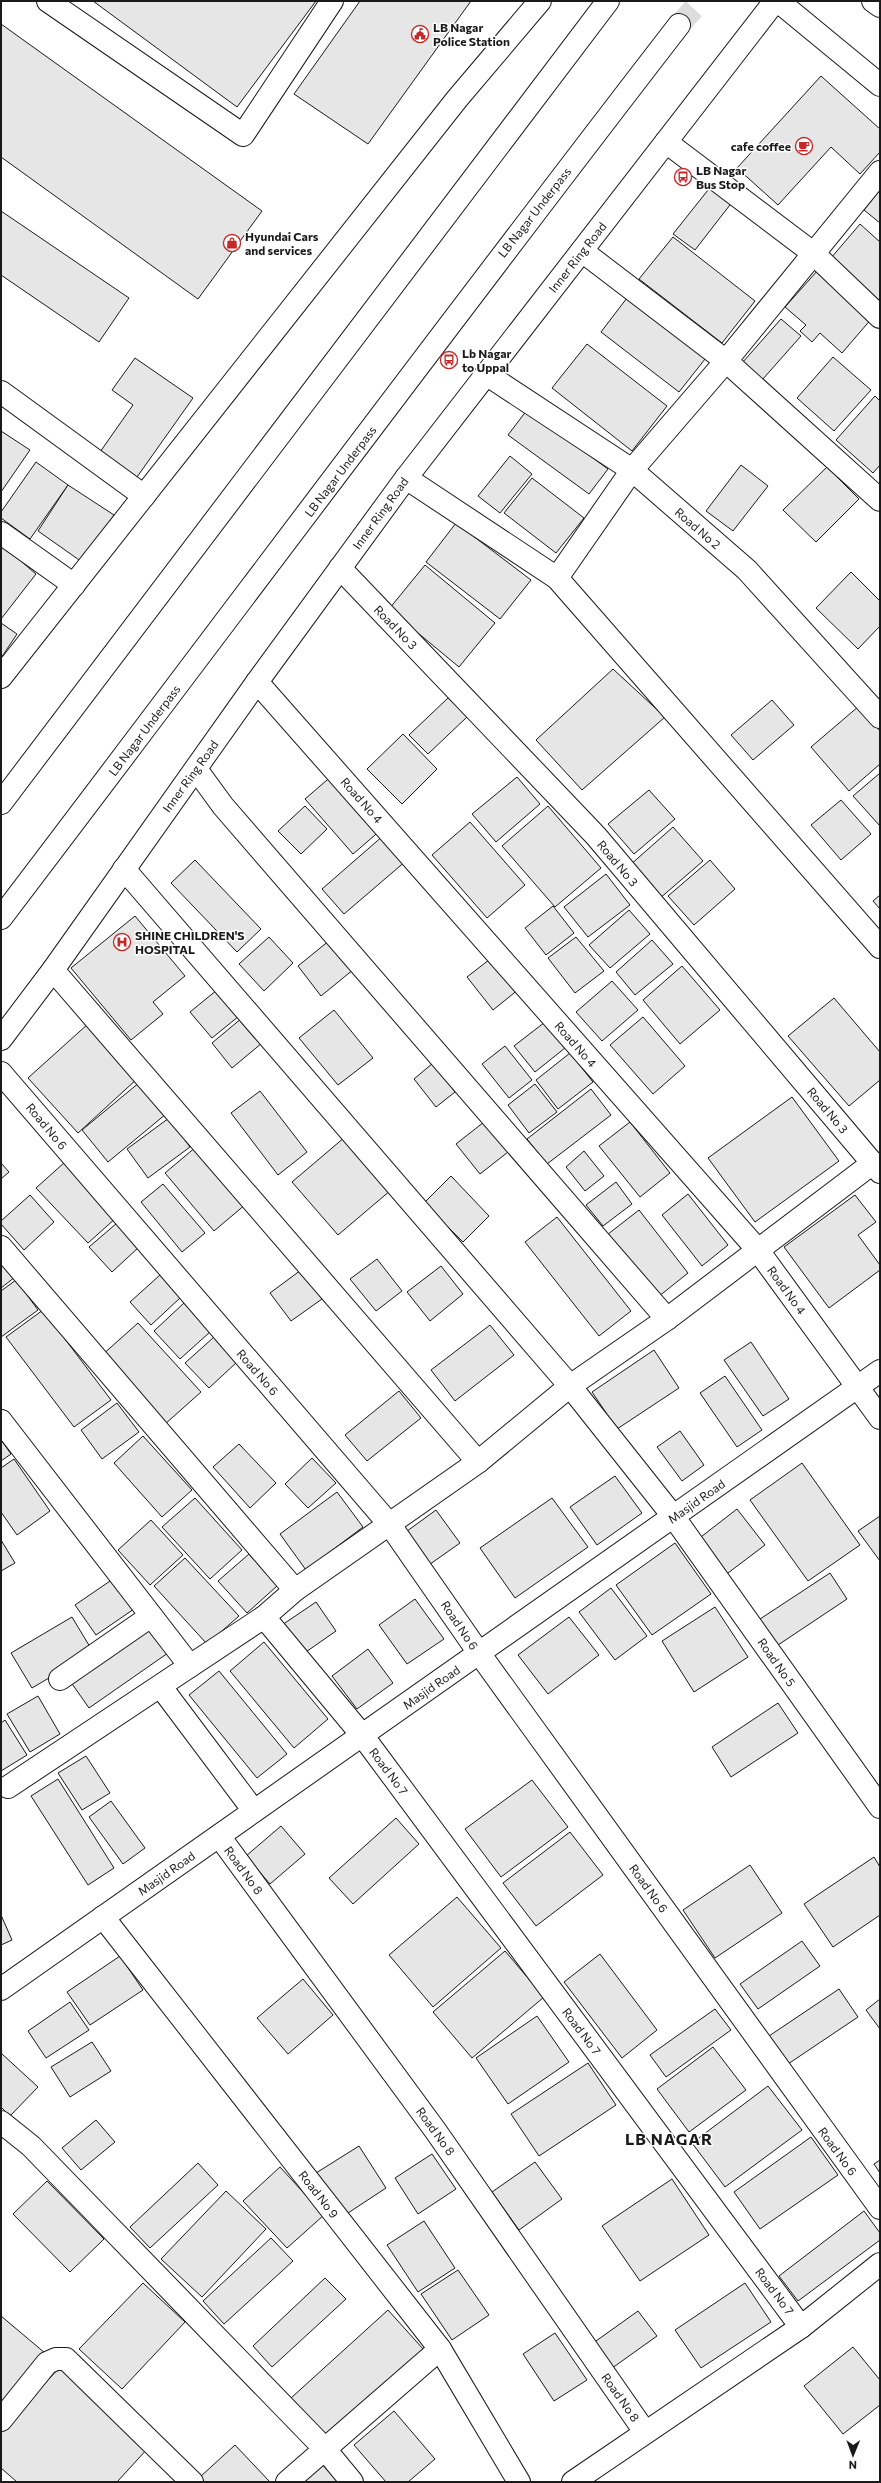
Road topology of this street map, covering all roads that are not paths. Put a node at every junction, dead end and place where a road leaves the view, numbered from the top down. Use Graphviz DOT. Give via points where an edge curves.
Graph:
graph roads {
  1 [pos="48,1"];
  2 [pos="332,1"];
  3 [pos="540,1"];
  4 [pos="608,1"];
  5 [pos="776,1"];
  6 [pos="873,1"];
  7 [pos="880,6"];
  8 [pos="679,25"];
  9 [pos="880,85"];
  10 [pos="666,142"];
  11 [pos="880,172"];
  12 [pos="582,251"];
  13 [pos="813,253"];
  14 [pos="880,317"];
  15 [pos="726,361"];
  16 [pos="486,374"];
  17 [pos="1,392"];
  18 [pos="632,470"];
  19 [pos="406,478"];
  20 [pos="144,496"];
  21 [pos="880,500"];
  22 [pos="1,533"];
  23 [pos="340,568"];
  24 [pos="557,578"];
  25 [pos="74,585"];
  26 [pos="1,677"];
  27 [pos="257,682"];
  28 [pos="880,717"];
  29 [pos="196,769"];
  30 [pos="1,802"];
  31 [pos="124,868"];
  32 [pos="1,918"];
  33 [pos="880,947"];
  34 [pos="53,970"];
  35 [pos="1,1038"];
  36 [pos="1,1073"];
  37 [pos="877,1167"];
  38 [pos="1,1247"];
  39 [pos="757,1249"];
  40 [pos="667,1319"];
  41 [pos="880,1371"];
  42 [pos="570,1386"];
  43 [pos="857,1387"];
  44 [pos="880,1418"];
  45 [pos="1,1420"];
  46 [pos="478,1462"];
  47 [pos="673,1516"];
  48 [pos="390,1524"];
  49 [pos="295,1590"];
  50 [pos="151,1616"];
  51 [pos="264,1617"];
  52 [pos="479,1653"];
  53 [pos="190,1666"];
  54 [pos="60,1679"];
  55 [pos="161,1687"];
  56 [pos="362,1735"];
  57 [pos="8,1787"];
  58 [pos="880,1808"];
  59 [pos="254,1811"];
  60 [pos="219,1836"];
  61 [pos="103,1917"];
  62 [pos="1,1989"];
  63 [pos="1,2122"];
  64 [pos="880,2208"];
  65 [pos="880,2264"];
  66 [pos="801,2327"];
  67 [pos="440,2349"];
  68 [pos="1,2420"];
  69 [pos="645,2432"];
  70 [pos="324,2448"];
  71 [pos="596,2474"];
  72 [pos="192,2482"];
  73 [pos="287,2482"];
  74 [pos="352,2482"];
  75 [pos="519,2482"];
  76 [pos="573,2482"];
  1 -- 2 [label="main road" via="243,135"];
  3 -- 20 [label="main road" via="457,100"];
  4 -- 30 [label="main road"];
  5 -- 9 [label="main road"];
  5 -- 10 [label="main road, Inner Ring Road"];
  6 -- 7 [label="main road"];
  8 -- 32 [label="main road, LB Nagar Underpass" via="510,244"];
  10 -- 12 [label="main road, Inner Ring Road"];
  10 -- 13 [label="main road"];
  11 -- 13 [label="main road"];
  12 -- 15 [label="main road"];
  12 -- 16 [label="main road, Inner Ring Road"];
  13 -- 14 [label="main road"];
  13 -- 15 [label="main road"];
  15 -- 18 [label="main road"];
  15 -- 21 [label="main road"];
  16 -- 18 [label="main road, Road No 2"];
  16 -- 19 [label="main road, Inner Ring Road"];
  17 -- 20 [label="main road"];
  18 -- 24 [label="main road"];
  18 -- 28 [label="main road, Road No 2" via="746,570"];
  19 -- 23 [label="main road, Inner Ring Road"];
  19 -- 24 [label="main road"];
  20 -- 25 [label="main road"];
  22 -- 25 [label="main road"];
  23 -- 27 [label="main road, Inner Ring Road"];
  23 -- 37 [label="main road, Road No 3" via="596,836"];
  24 -- 33 [label="main road"];
  25 -- 26 [label="main road"];
  27 -- 29 [label="main road, Inner Ring Road"];
  27 -- 39 [label="main road, Road No 4"];
  29 -- 31 [label="main road, Inner Ring Road"];
  29 -- 40 [label="main road" via="229,812"];
  31 -- 34 [label="main road, Inner Ring Road"];
  31 -- 42 [label="main road, Road No 5"];
  34 -- 35 [label="main road, Inner Ring Road"];
  34 -- 46 [label="main road"];
  36 -- 48 [label="main road, Road No 6"];
  37 -- 39 [label="main road"];
  38 -- 49 [label="main road"];
  39 -- 40 [label="main road"];
  39 -- 43 [label="main road, Road No 4"];
  40 -- 42 [label="main road"];
  41 -- 43 [label="main road, Masjid Road"];
  42 -- 46 [label="main road"];
  42 -- 47 [label="main road, Road No 5"];
  43 -- 44 [label="main road, Road No 4"];
  43 -- 47 [label="main road, Masjid Road"];
  45 -- 50 [label="main road"];
  46 -- 48 [label="main road"];
  47 -- 52 [label="main road, Masjid Road"];
  47 -- 58 [label="main road, Road No 5"];
  48 -- 49 [label="main road"];
  48 -- 52 [label="main road, Road No 6"];
  49 -- 51 [label="main road"];
  50 -- 53 [label="main road"];
  50 -- 54 [label="main road"];
  51 -- 53 [label="main road"];
  51 -- 56 [label="main road, Road No 7"];
  52 -- 56 [label="main road, Masjid Road"];
  52 -- 64 [label="main road, Road No 6"];
  53 -- 55 [label="main road"];
  55 -- 57 [label="main road"];
  55 -- 59 [label="main road"];
  56 -- 59 [label="main road, Masjid Road"];
  56 -- 66 [label="main road, Road No 7"];
  59 -- 60 [label="main road, Masjid Road"];
  60 -- 61 [label="main road, Masjid Road"];
  60 -- 69 [label="main road, Road No 8" via="435,2130"];
  61 -- 62 [label="main road, Masjid Road"];
  61 -- 67 [label="main road, Road No 9"];
  63 -- 70 [label="main road" via="32,2146"];
  65 -- 66 [label="main road"];
  66 -- 69 [label="main road"];
  67 -- 70 [label="main road"];
  67 -- 75 [label="main road, Road No 9"];
  68 -- 72 [label="main road" via="47,2364 56,2359 66,2359"];
  69 -- 71 [label="main road"];
  70 -- 73 [label="main road"];
  70 -- 74 [label="main road"];
  71 -- 76 [label="main road"];
}
